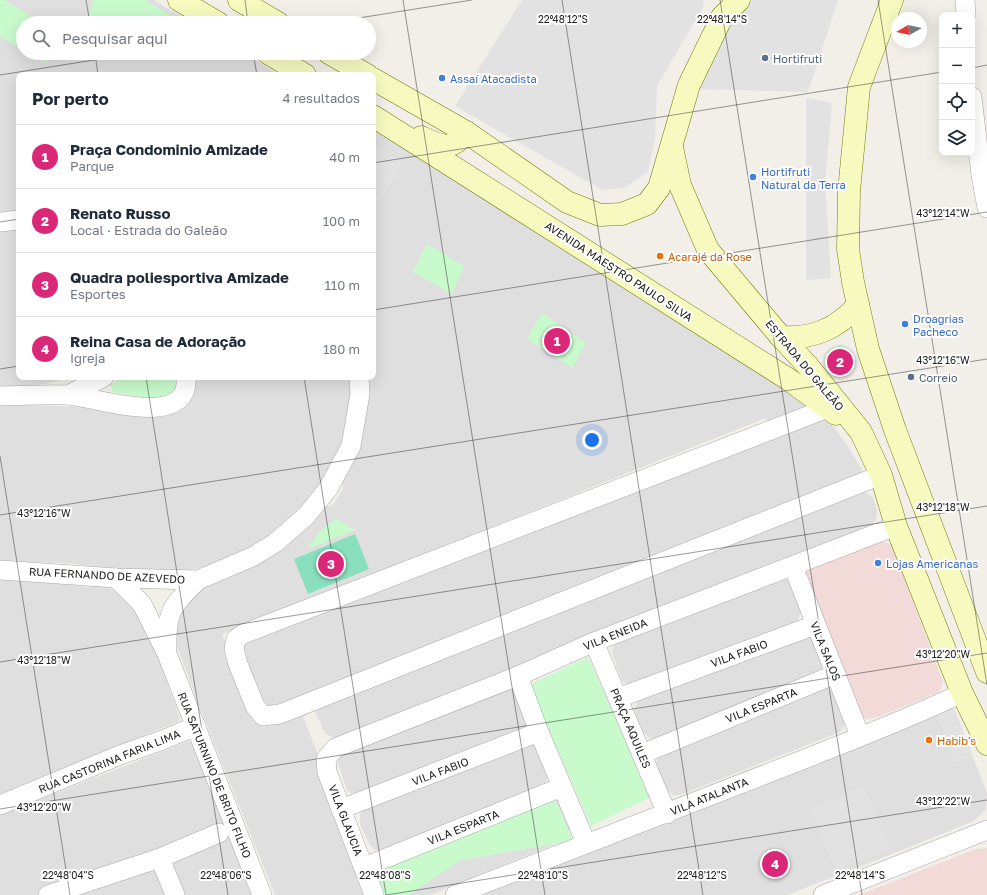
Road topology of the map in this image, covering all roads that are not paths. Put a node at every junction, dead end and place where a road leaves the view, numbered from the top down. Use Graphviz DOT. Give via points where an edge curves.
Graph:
graph roads {
  1 [pos="179,0"];
  2 [pos="239,0"];
  3 [pos="739,0"];
  4 [pos="892,0"];
  5 [pos="965,0"];
  6 [pos="966,12"];
  7 [pos="206,16"];
  8 [pos="266,16"];
  9 [pos="280,60"];
  10 [pos="341,60"];
  11 [pos="300,72"];
  12 [pos="362,72"];
  13 [pos="376,81"];
  14 [pos="975,89"];
  15 [pos="987,94"];
  16 [pos="376,116"];
  17 [pos="376,117"];
  18 [pos="975,120"];
  19 [pos="466,132"];
  20 [pos="672,147"];
  21 [pos="987,154"];
  22 [pos="981,175"];
  23 [pos="987,208"];
  24 [pos="16,220"];
  25 [pos="0,222"];
  26 [pos="858,305"];
  27 [pos="781,337"];
  28 [pos="98,380"];
  29 [pos="186,380"];
  30 [pos="359,380"];
  31 [pos="68,395"];
  32 [pos="0,396"];
  33 [pos="828,408"];
  34 [pos="861,432"];
  35 [pos="881,475"];
  36 [pos="896,526"];
  37 [pos="793,566"];
  38 [pos="0,570"];
  39 [pos="116,578"];
  40 [pos="198,580"];
  41 [pos="815,625"];
  42 [pos="594,642"];
  43 [pos="167,654"];
  44 [pos="987,672"];
  45 [pos="836,674"];
  46 [pos="518,676"];
  47 [pos="962,693"];
  48 [pos="618,698"];
  49 [pos="196,726"];
  50 [pos="539,732"];
  51 [pos="860,736"];
  52 [pos="987,744"];
  53 [pos="335,748"];
  54 [pos="642,754"];
  55 [pos="562,787"];
  56 [pos="0,805"];
  57 [pos="341,809"];
  58 [pos="667,814"];
  59 [pos="987,830"];
  60 [pos="219,833"];
  61 [pos="586,843"];
  62 [pos="160,858"];
  63 [pos="364,867"];
  64 [pos="48,895"];
  65 [pos="175,895"];
  66 [pos="262,895"];
  67 [pos="374,895"];
  68 [pos="455,895"];
  69 [pos="823,895"];
  1 -- 7 [label="main road"];
  2 -- 8 [label="main road"];
  3 -- 20 [label="main road, ESTRADA DO GALEÃO" via="722,17 689,85"];
  4 -- 26 [label="main road" via="859,87 849,191 848,249"];
  5 -- 6 [label="street"];
  9 -- 11 [label="main road"];
  10 -- 12 [label="main road"];
  13 -- 19 [label="main road"];
  14 -- 15 [label="street"];
  16 -- 19 [label="main road" via="444,146 456,142"];
  17 -- 33 [label="main road, AVENIDA MAESTRO PAULO SILVA" via="788,379"];
  18 -- 22 [label="street"];
  19 -- 20 [label="main road" via="567,202 600,215 622,214 647,204 660,188"];
  20 -- 27 [label="main road, ESTRADA DO GALEÃO" via="680,185 708,250"];
  21 -- 22 [label="street"];
  22 -- 23 [label="street"];
  24 -- 25 [label="street"];
  26 -- 27 [label="main road" via="848,316 824,332 796,338"];
  26 -- 44 [label="main road" via="868,349 895,430"];
  27 -- 34 [label="main road, ESTRADA DO GALEÃO"];
  28 -- 31 [label="street"];
  29 -- 31 [label="street" via="187,387 182,396 177,402 167,406 138,406"];
  30 -- 40 [label="street, RUA FERNANDO DE AZEVEDO" via="360,394 351,446 328,489 306,516 275,543 243,561"];
  31 -- 32 [label="street"];
  33 -- 34 [label="main road, AVENIDA MAESTRO PAULO SILVA"];
  33 -- 35 [label="street" via="243,634 236,639 234,649 257,711 263,716 280,714"];
  34 -- 35 [label="main road, ESTRADA DO GALEÃO"];
  35 -- 36 [label="main road, ESTRADA DO GALEÃO"];
  36 -- 37 [label="street, VILA ENEIDA"];
  36 -- 47 [label="main road, ESTRADA DO GALEÃO"];
  37 -- 41 [label="street, VILA SALOS"];
  37 -- 42 [label="street, VILA ENEIDA"];
  38 -- 39 [label="street, RUA FERNANDO DE AZEVEDO"];
  39 -- 40 [label="street, RUA FERNANDO DE AZEVEDO"];
  39 -- 43 [label="street, RUA SATURNINO DE BRITO FILHO" via="142,604"];
  40 -- 43 [label="street, RUA SATURNINO DE BRITO FILHO" via="170,611 166,626"];
  41 -- 45 [label="street, VILA SALOS"];
  41 -- 48 [label="street, VILA FABIO"];
  42 -- 46 [label="street, VILA ENEIDA"];
  42 -- 48 [label="street, PRAÇA AQUILES"];
  43 -- 49 [label="street, RUA SATURNINO DE BRITO FILHO"];
  45 -- 51 [label="street, VILA SALOS"];
  45 -- 54 [label="street, VILA ESPARTA"];
  46 -- 50 [label="street"];
  46 -- 53 [label="street, VILA ENEIDA"];
  47 -- 51 [label="street, VILA ATALANTA"];
  47 -- 52 [label="main road, ESTRADA DO GALEÃO"];
  48 -- 54 [label="street, PRAÇA AQUILES"];
  49 -- 56 [label="street, RUA CASTORINA FARIA LIMA"];
  49 -- 66 [label="street, RUA SATURNINO DE BRITO FILHO"];
  50 -- 55 [label="street"];
  50 -- 57 [label="street, VILA FABIO"];
  51 -- 58 [label="street, VILA ATALANTA"];
  53 -- 57 [label="street, VILA GLAUCIA" via="325,764"];
  54 -- 58 [label="street, PRAÇA AQUILES"];
  55 -- 61 [label="street"];
  55 -- 63 [label="street, VILA ESPARTA"];
  57 -- 63 [label="street, VILA GLAUCIA"];
  58 -- 61 [label="street, VILA ATALANTA"];
  59 -- 69 [label="street"];
  60 -- 62 [label="street"];
  61 -- 68 [label="street, VILA ATALANTA"];
  62 -- 64 [label="street"];
  62 -- 65 [label="street"];
  63 -- 67 [label="street, VILA GLAUCIA"];
}
